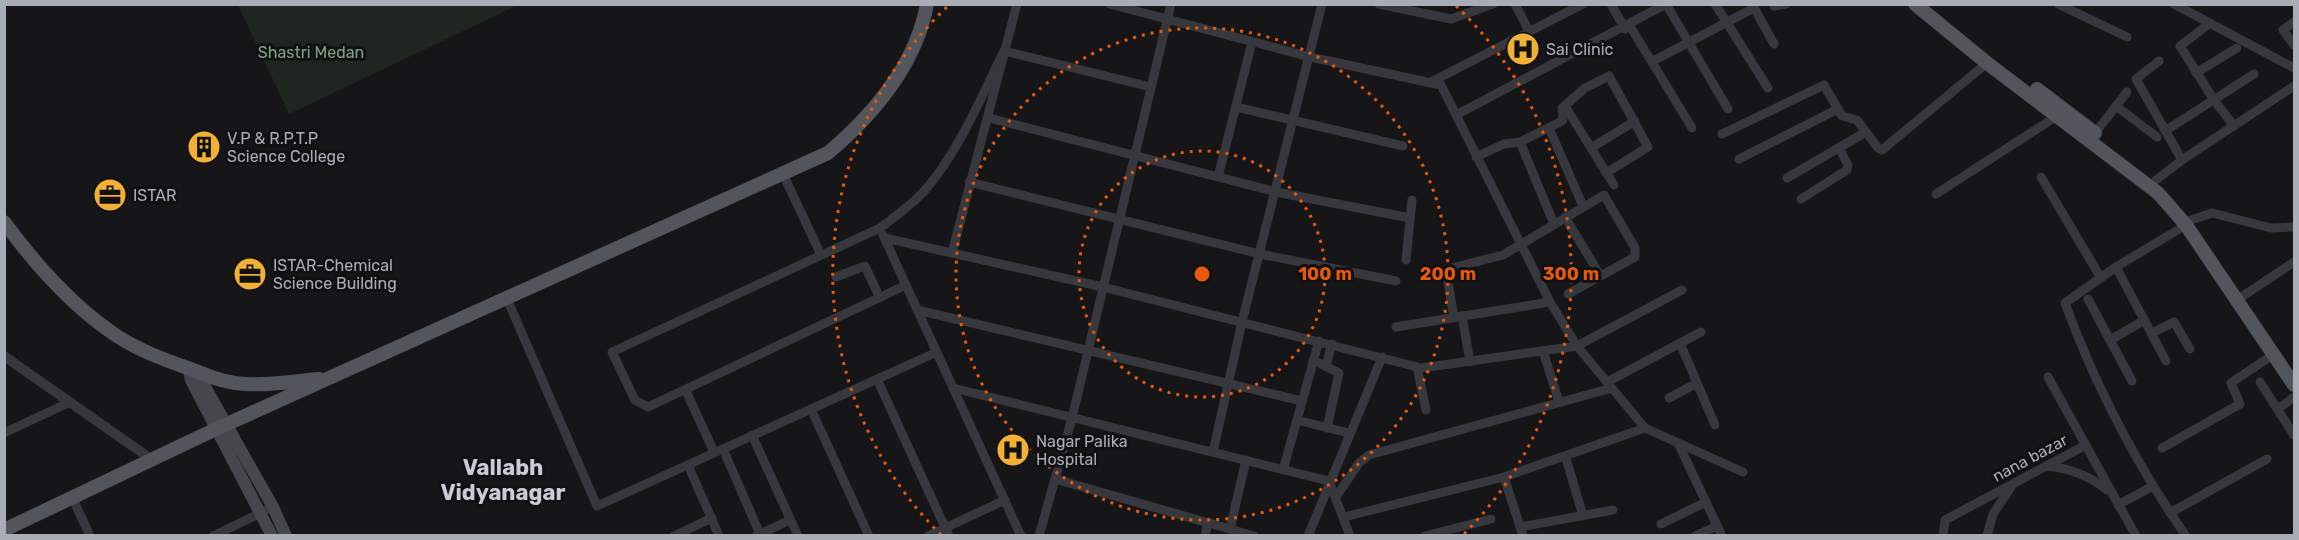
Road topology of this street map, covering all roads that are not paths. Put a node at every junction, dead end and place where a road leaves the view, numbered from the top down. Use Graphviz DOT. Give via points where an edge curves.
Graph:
graph roads {
  1 [pos="927,4"];
  2 [pos="1017,4"];
  3 [pos="1110,4"];
  4 [pos="1171,4"];
  5 [pos="1322,4"];
  6 [pos="1379,4"];
  7 [pos="1493,4"];
  8 [pos="1515,4"];
  9 [pos="1583,4"];
  10 [pos="1611,4"];
  11 [pos="1666,4"];
  12 [pos="1714,4"];
  13 [pos="1786,4"];
  14 [pos="1915,4"];
  15 [pos="1928,4"];
  16 [pos="2058,4"];
  17 [pos="2174,4"];
  18 [pos="1753,6"];
  19 [pos="1773,6"];
  20 [pos="1167,20"];
  21 [pos="2295,22"];
  22 [pos="1726,23"];
  23 [pos="2210,23"];
  24 [pos="1627,27"];
  25 [pos="1529,31"];
  26 [pos="2127,37"];
  27 [pos="1252,42"];
  28 [pos="1690,42"];
  29 [pos="1774,44"];
  30 [pos="2295,45"];
  31 [pos="2236,48"];
  32 [pos="1004,51"];
  33 [pos="1310,57"];
  34 [pos="1653,61"];
  35 [pos="2159,61"];
  36 [pos="1987,63"];
  37 [pos="2295,68"];
  38 [pos="2196,73"];
  39 [pos="2254,74"];
  40 [pos="1431,82"];
  41 [pos="2295,86"];
  42 [pos="1151,87"];
  43 [pos="1768,88"];
  44 [pos="2127,92"];
  45 [pos="2214,100"];
  46 [pos="1565,106"];
  47 [pos="2116,106"];
  48 [pos="1236,107"];
  49 [pos="1728,109"];
  50 [pos="1838,109"];
  51 [pos="1456,115"];
  52 [pos="2057,116"];
  53 [pos="989,118"];
  54 [pos="1294,120"];
  55 [pos="1635,121"];
  56 [pos="2234,126"];
  57 [pos="1549,128"];
  58 [pos="1692,128"];
  59 [pos="1866,132"];
  60 [pos="2095,133"];
  61 [pos="1722,134"];
  62 [pos="2161,134"];
  63 [pos="1520,142"];
  64 [pos="1403,146"];
  65 [pos="1591,148"];
  66 [pos="1839,148"];
  67 [pos="1135,155"];
  68 [pos="1476,157"];
  69 [pos="1739,159"];
  70 [pos="2182,160"];
  71 [pos="1606,173"];
  72 [pos="783,174"];
  73 [pos="1218,177"];
  74 [pos="2041,177"];
  75 [pos="1787,178"];
  76 [pos="2156,180"];
  77 [pos="969,182"];
  78 [pos="1614,185"];
  79 [pos="1275,192"];
  80 [pos="1936,194"];
  81 [pos="1801,199"];
  82 [pos="1412,200"];
  83 [pos="1583,206"];
  84 [pos="1565,217"];
  85 [pos="1410,218"];
  86 [pos="1119,220"];
  87 [pos="4,222"];
  88 [pos="2188,223"];
  89 [pos="1554,224"];
  90 [pos="2295,227"];
  91 [pos="880,228"];
  92 [pos="4,236"];
  93 [pos="885,238"];
  94 [pos="1520,244"];
  95 [pos="952,253"];
  96 [pos="1260,254"];
  97 [pos="821,255"];
  98 [pos="1406,260"];
  99 [pos="2295,262"];
  100 [pos="2116,267"];
  101 [pos="1446,270"];
  102 [pos="1428,274"];
  103 [pos="1600,275"];
  104 [pos="836,277"];
  105 [pos="2101,278"];
  106 [pos="1396,281"];
  107 [pos="906,285"];
  108 [pos="1103,287"];
  109 [pos="1682,290"];
  110 [pos="1568,294"];
  111 [pos="2242,296"];
  112 [pos="880,298"];
  113 [pos="507,299"];
  114 [pos="2088,299"];
  115 [pos="1550,302"];
  116 [pos="917,310"];
  117 [pos="1458,317"];
  118 [pos="2145,320"];
  119 [pos="1242,322"];
  120 [pos="1396,327"];
  121 [pos="1701,332"];
  122 [pos="2152,333"];
  123 [pos="2110,340"];
  124 [pos="1319,341"];
  125 [pos="1332,344"];
  126 [pos="1680,344"];
  127 [pos="1577,346"];
  128 [pos="2190,349"];
  129 [pos="1543,351"];
  130 [pos="937,352"];
  131 [pos="1088,352"];
  132 [pos="2274,354"];
  133 [pos="4,356"];
  134 [pos="1382,357"];
  135 [pos="1313,360"];
  136 [pos="2166,360"];
  137 [pos="1470,362"];
  138 [pos="1326,366"];
  139 [pos="1417,367"];
  140 [pos="2295,375"];
  141 [pos="196,377"];
  142 [pos="2048,377"];
  143 [pos="330,378"];
  144 [pos="877,379"];
  145 [pos="2132,381"];
  146 [pos="2260,382"];
  147 [pos="1697,383"];
  148 [pos="1228,385"];
  149 [pos="1609,385"];
  150 [pos="2295,386"];
  151 [pos="953,388"];
  152 [pos="686,391"];
  153 [pos="1669,398"];
  154 [pos="2295,398"];
  155 [pos="1302,401"];
  156 [pos="1559,402"];
  157 [pos="68,403"];
  158 [pos="811,409"];
  159 [pos="2278,409"];
  160 [pos="1426,410"];
  161 [pos="1072,418"];
  162 [pos="1297,420"];
  163 [pos="1715,425"];
  164 [pos="222,427"];
  165 [pos="1328,428"];
  166 [pos="1645,428"];
  167 [pos="2294,432"];
  168 [pos="4,433"];
  169 [pos="1349,433"];
  170 [pos="752,435"];
  171 [pos="1679,445"];
  172 [pos="2084,446"];
  173 [pos="2162,448"];
  174 [pos="719,451"];
  175 [pos="1213,452"];
  176 [pos="1566,458"];
  177 [pos="151,459"];
  178 [pos="2267,459"];
  179 [pos="1246,460"];
  180 [pos="688,465"];
  181 [pos="2043,466"];
  182 [pos="1283,470"];
  183 [pos="1743,472"];
  184 [pos="1504,477"];
  185 [pos="1055,479"];
  186 [pos="1329,481"];
  187 [pos="2015,482"];
  188 [pos="2153,486"];
  189 [pos="2112,494"];
  190 [pos="72,497"];
  191 [pos="1336,497"];
  192 [pos="1005,500"];
  193 [pos="1706,502"];
  194 [pos="273,507"];
  195 [pos="1613,510"];
  196 [pos="2121,510"];
  197 [pos="261,513"];
  198 [pos="2170,513"];
  199 [pos="1583,516"];
  200 [pos="1344,517"];
  201 [pos="712,518"];
  202 [pos="1491,519"];
  203 [pos="790,520"];
  204 [pos="1208,522"];
  205 [pos="1661,524"];
  206 [pos="1717,526"];
  207 [pos="1230,529"];
  208 [pos="4,530"];
  209 [pos="947,531"];
  210 [pos="1521,531"];
  211 [pos="758,535"];
  212 [pos="90,536"];
  213 [pos="213,536"];
  214 [pos="272,536"];
  215 [pos="286,536"];
  216 [pos="674,536"];
  217 [pos="719,536"];
  218 [pos="798,536"];
  219 [pos="869,536"];
  220 [pos="927,536"];
  221 [pos="1021,536"];
  222 [pos="1039,536"];
  223 [pos="1205,536"];
  224 [pos="1254,536"];
  225 [pos="1308,536"];
  226 [pos="1350,536"];
  227 [pos="1425,536"];
  228 [pos="1695,536"];
  229 [pos="1722,536"];
  230 [pos="1943,536"];
  231 [pos="1987,536"];
  232 [pos="2127,536"];
  233 [pos="2136,536"];
  234 [pos="2186,536"];
  1 -- 72 [label="main road" via="903,69 876,109 828,153"];
  2 -- 32 [label="street"];
  3 -- 20 [label="street"];
  4 -- 20 [label="street"];
  5 -- 33 [label="street"];
  6 -- 7 [label="street" via="1450,19"];
  8 -- 25 [label="street"];
  9 -- 25 [label="street"];
  10 -- 24 [label="street"];
  11 -- 24 [label="street"];
  11 -- 28 [label="street"];
  12 -- 22 [label="street"];
  13 -- 19 [label="street"];
  14 -- 36 [label="main road"];
  15 -- 60 [label="main road"];
  16 -- 26 [label="street"];
  17 -- 23 [label="street"];
  18 -- 22 [label="street"];
  18 -- 29 [label="street"];
  20 -- 27 [label="street"];
  20 -- 42 [label="street"];
  21 -- 30 [label="street" via="2283,30"];
  22 -- 28 [label="street"];
  22 -- 43 [label="street"];
  23 -- 37 [label="street"];
  23 -- 38 [label="street" via="2180,46"];
  24 -- 34 [label="street"];
  24 -- 51 [label="street"];
  25 -- 40 [label="street"];
  27 -- 33 [label="street"];
  27 -- 48 [label="street"];
  28 -- 34 [label="street"];
  28 -- 49 [label="street"];
  31 -- 38 [label="street"];
  32 -- 42 [label="street"];
  32 -- 53 [label="street"];
  32 -- 91 [label="street" via="960,138 927,188"];
  33 -- 40 [label="street"];
  33 -- 54 [label="street"];
  34 -- 58 [label="street"];
  35 -- 62 [label="street" via="2136,79"];
  36 -- 52 [label="main road"];
  36 -- 59 [label="street" via="1882,150"];
  38 -- 45 [label="street"];
  39 -- 45 [label="street"];
  40 -- 51 [label="street" via="1441,85"];
  41 -- 56 [label="street"];
  42 -- 67 [label="street"];
  44 -- 47 [label="street"];
  45 -- 56 [label="street"];
  45 -- 62 [label="street"];
  46 -- 55 [label="street" via="1585,88 1609,76"];
  46 -- 57 [label="street" via="1563,120"];
  46 -- 65 [label="street"];
  47 -- 60 [label="street"];
  47 -- 62 [label="street"];
  48 -- 54 [label="street"];
  48 -- 73 [label="street"];
  50 -- 59 [label="street" via="1845,118 1857,120"];
  50 -- 61 [label="street" via="1826,86 1821,85"];
  50 -- 69 [label="street"];
  51 -- 68 [label="street"];
  52 -- 80 [label="street"];
  52 -- 88 [label="main road" via="2158,193"];
  53 -- 67 [label="street"];
  53 -- 77 [label="street"];
  54 -- 64 [label="street"];
  54 -- 79 [label="street"];
  55 -- 65 [label="street"];
  55 -- 71 [label="street" via="1648,147"];
  56 -- 70 [label="street"];
  57 -- 63 [label="street"];
  57 -- 83 [label="street"];
  59 -- 66 [label="street"];
  60 -- 76 [label="main road"];
  62 -- 70 [label="street"];
  63 -- 68 [label="street" via="1501,145"];
  63 -- 89 [label="street"];
  65 -- 71 [label="street"];
  66 -- 75 [label="street"];
  66 -- 81 [label="street" via="1847,170"];
  67 -- 73 [label="street"];
  67 -- 86 [label="street"];
  68 -- 94 [label="street"];
  70 -- 76 [label="street"];
  71 -- 78 [label="street"];
  72 -- 97 [label="street"];
  72 -- 113 [label="main road"];
  73 -- 79 [label="street"];
  74 -- 105 [label="street"];
  76 -- 88 [label="main road"];
  77 -- 86 [label="street"];
  77 -- 95 [label="street"];
  79 -- 85 [label="street"];
  79 -- 96 [label="street"];
  82 -- 85 [label="street"];
  83 -- 84 [label="street"];
  83 -- 103 [label="street" via="1604,195 1636,253"];
  84 -- 89 [label="street"];
  84 -- 103 [label="street"];
  85 -- 98 [label="street"];
  86 -- 96 [label="street"];
  86 -- 108 [label="street"];
  87 -- 141 [label="main road" via="38,263 95,319 118,337"];
  88 -- 90 [label="street" via="2212,213 2271,228"];
  88 -- 100 [label="street"];
  88 -- 111 [label="main road"];
  88 -- 132 [label="main road"];
  89 -- 94 [label="street"];
  91 -- 93 [label="street"];
  91 -- 97 [label="street"];
  92 -- 141 [label="main road" via="94,329 152,365"];
  93 -- 95 [label="street"];
  93 -- 107 [label="street"];
  94 -- 101 [label="street" via="1489,260"];
  94 -- 115 [label="street"];
  95 -- 108 [label="street"];
  96 -- 106 [label="street"];
  96 -- 119 [label="street"];
  97 -- 152 [label="street" via="612,352 641,405 648,407"];
  99 -- 111 [label="street"];
  100 -- 105 [label="street"];
  100 -- 118 [label="street"];
  101 -- 102 [label="street"];
  101 -- 117 [label="street"];
  103 -- 110 [label="street"];
  104 -- 112 [label="street" via="865,267"];
  105 -- 188 [label="street" via="2065,303 2086,360"];
  107 -- 112 [label="street"];
  107 -- 116 [label="street"];
  108 -- 119 [label="street"];
  108 -- 131 [label="street"];
  109 -- 127 [label="street"];
  111 -- 140 [label="main road"];
  112 -- 152 [label="street"];
  113 -- 143 [label="main road"];
  113 -- 180 [label="street" via="597,506"];
  114 -- 123 [label="street"];
  115 -- 117 [label="street"];
  115 -- 127 [label="street"];
  116 -- 130 [label="street"];
  116 -- 131 [label="street"];
  117 -- 120 [label="street"];
  117 -- 137 [label="street"];
  118 -- 122 [label="street"];
  118 -- 123 [label="street"];
  119 -- 124 [label="street"];
  119 -- 148 [label="street"];
  121 -- 126 [label="street"];
  122 -- 128 [label="street" via="2174,322"];
  122 -- 136 [label="street"];
  123 -- 145 [label="street"];
  124 -- 125 [label="street"];
  124 -- 135 [label="street"];
  125 -- 134 [label="street"];
  125 -- 138 [label="street"];
  126 -- 147 [label="street"];
  126 -- 149 [label="street"];
  127 -- 129 [label="street"];
  127 -- 149 [label="street"];
  129 -- 137 [label="street"];
  129 -- 156 [label="street"];
  130 -- 144 [label="street"];
  130 -- 151 [label="street"];
  131 -- 148 [label="street"];
  131 -- 161 [label="street"];
  132 -- 150 [label="main road"];
  132 -- 173 [label="street" via="2231,384 2239,400 2236,407"];
  133 -- 157 [label="street"];
  134 -- 139 [label="street"];
  134 -- 169 [label="street"];
  135 -- 138 [label="street"];
  135 -- 155 [label="street"];
  137 -- 139 [label="street"];
  138 -- 165 [label="street" via="1336,369 1339,379"];
  139 -- 160 [label="street"];
  141 -- 143 [label="main road" via="246,384"];
  141 -- 164 [label="main road"];
  142 -- 172 [label="street"];
  143 -- 164 [label="main road"];
  144 -- 158 [label="street"];
  144 -- 209 [label="street"];
  146 -- 159 [label="street"];
  147 -- 153 [label="street"];
  147 -- 163 [label="street"];
  148 -- 155 [label="street"];
  148 -- 175 [label="street"];
  149 -- 156 [label="street"];
  149 -- 166 [label="street"];
  151 -- 161 [label="street"];
  151 -- 192 [label="street"];
  152 -- 174 [label="street"];
  154 -- 159 [label="street"];
  155 -- 162 [label="street"];
  156 -- 191 [label="street" via="1369,455"];
  157 -- 168 [label="street"];
  157 -- 177 [label="street"];
  158 -- 170 [label="street"];
  158 -- 219 [label="street"];
  159 -- 167 [label="street"];
  161 -- 175 [label="street"];
  161 -- 185 [label="street"];
  162 -- 165 [label="street"];
  162 -- 182 [label="street"];
  164 -- 177 [label="main road"];
  164 -- 194 [label="main road"];
  164 -- 197 [label="main road"];
  165 -- 169 [label="street"];
  166 -- 171 [label="street"];
  166 -- 176 [label="street"];
  169 -- 186 [label="street"];
  170 -- 174 [label="street"];
  170 -- 203 [label="street"];
  171 -- 183 [label="street"];
  171 -- 193 [label="street"];
  172 -- 181 [label="street, nana bazar"];
  172 -- 189 [label="street, nana bazar"];
  174 -- 180 [label="street"];
  174 -- 211 [label="street"];
  175 -- 179 [label="street"];
  176 -- 184 [label="street"];
  176 -- 199 [label="street"];
  177 -- 190 [label="main road"];
  178 -- 198 [label="street"];
  179 -- 182 [label="street"];
  179 -- 207 [label="street"];
  180 -- 201 [label="street"];
  181 -- 187 [label="street, nana bazar"];
  181 -- 189 [label="street" via="2094,479"];
  182 -- 186 [label="street"];
  184 -- 200 [label="street"];
  184 -- 210 [label="street"];
  185 -- 204 [label="street"];
  185 -- 222 [label="street"];
  186 -- 191 [label="street"];
  186 -- 225 [label="street"];
  187 -- 230 [label="street, nana bazar" via="1945,520"];
  187 -- 231 [label="street" via="1993,514"];
  188 -- 196 [label="street"];
  188 -- 198 [label="street"];
  189 -- 196 [label="street, nana bazar"];
  190 -- 208 [label="main road"];
  190 -- 212 [label="street"];
  191 -- 200 [label="street"];
  192 -- 209 [label="street"];
  192 -- 221 [label="street"];
  193 -- 205 [label="street"];
  193 -- 206 [label="street"];
  194 -- 197 [label="street"];
  194 -- 215 [label="main road"];
  195 -- 199 [label="street"];
  196 -- 232 [label="street"];
  196 -- 233 [label="street, nana bazar"];
  197 -- 213 [label="street"];
  197 -- 214 [label="main road"];
  198 -- 234 [label="street"];
  199 -- 210 [label="street"];
  200 -- 226 [label="street"];
  201 -- 216 [label="street"];
  201 -- 217 [label="street"];
  202 -- 227 [label="street"];
  203 -- 211 [label="street"];
  203 -- 218 [label="street"];
  204 -- 207 [label="street"];
  204 -- 223 [label="street"];
  206 -- 228 [label="street"];
  206 -- 229 [label="street"];
  207 -- 224 [label="street"];
  209 -- 220 [label="street"];
}
